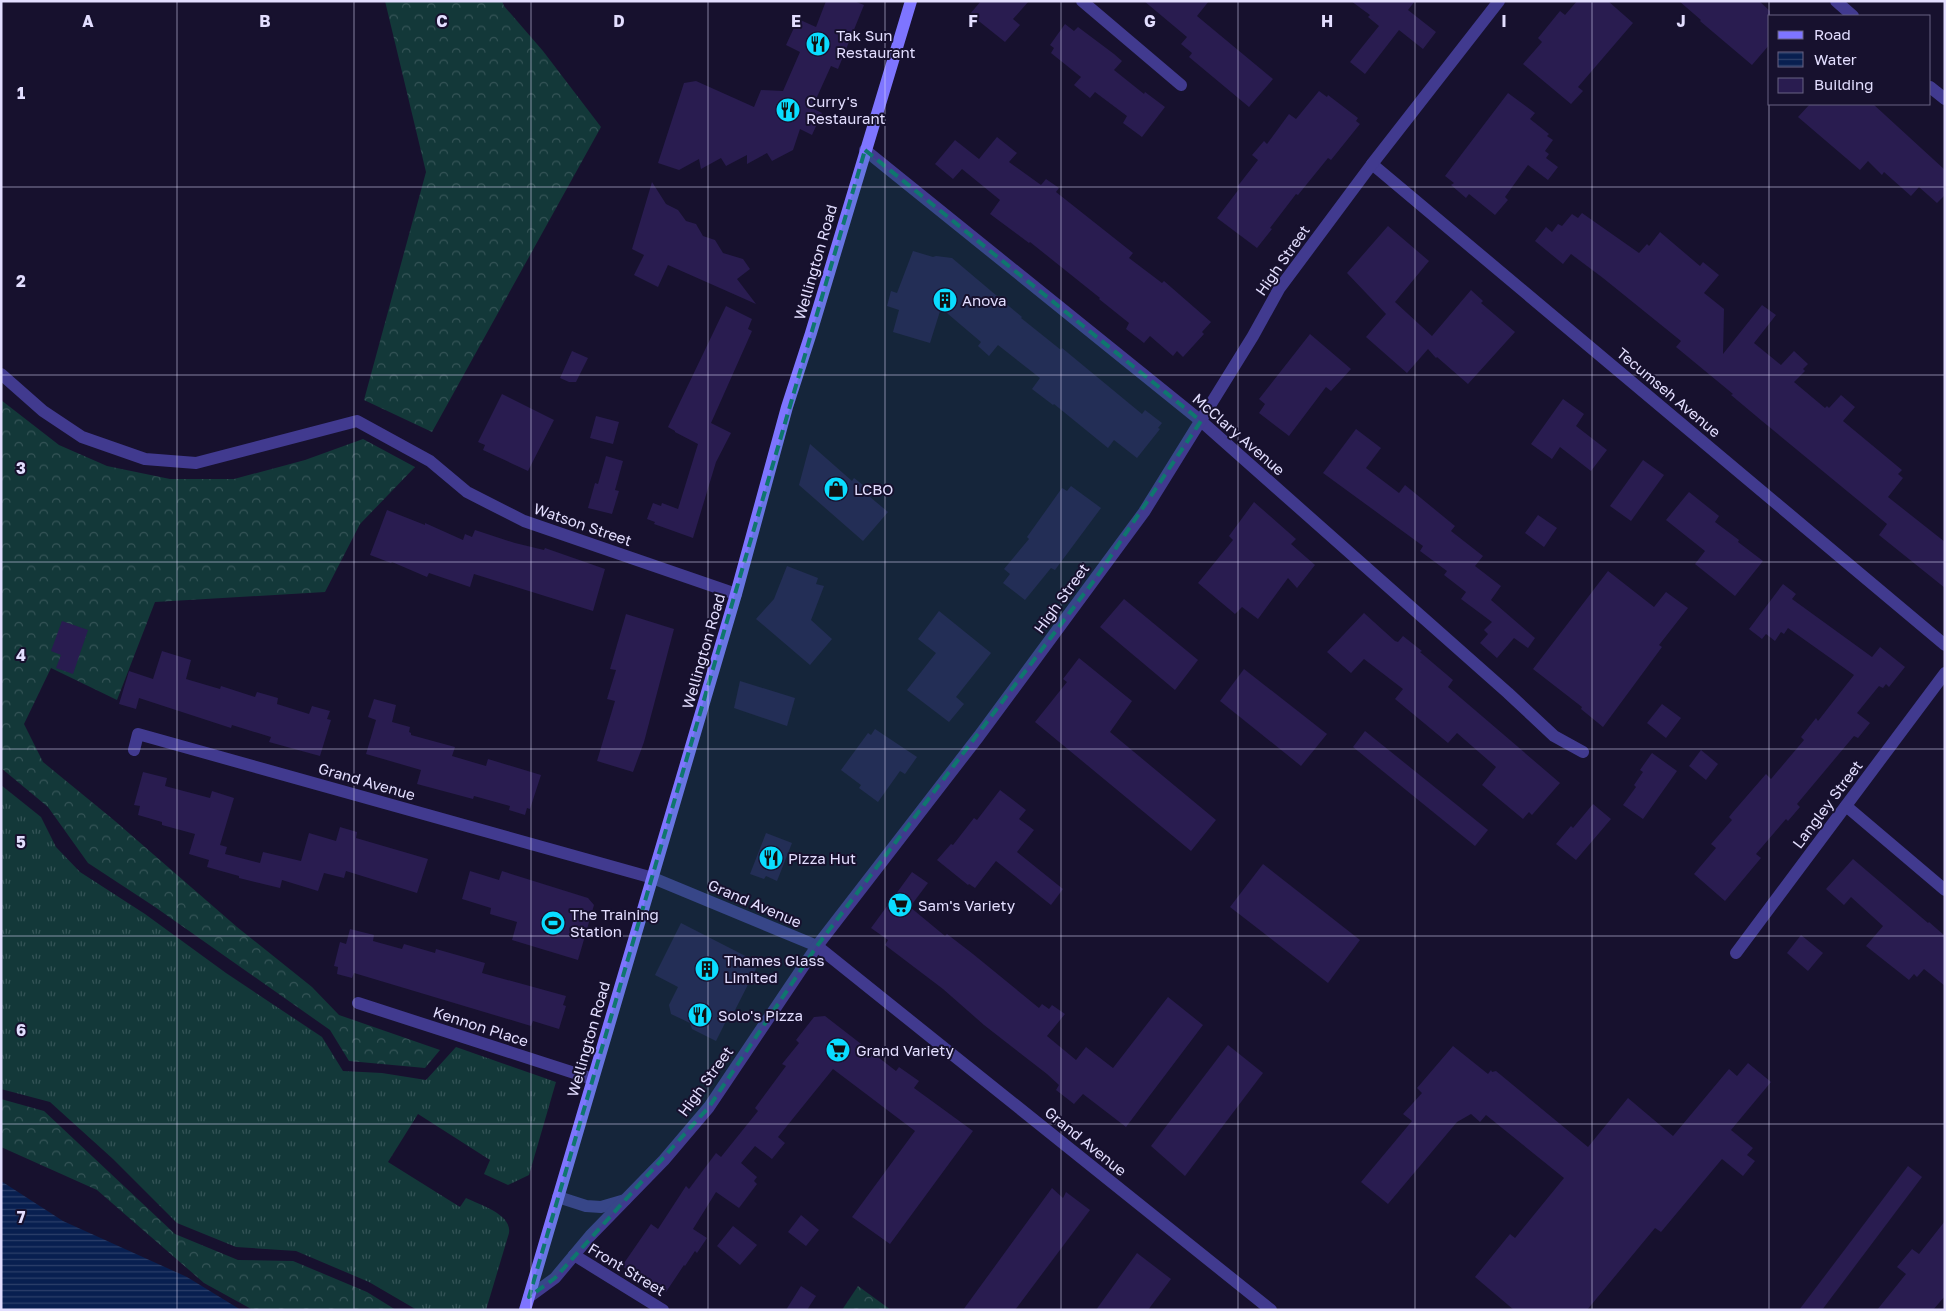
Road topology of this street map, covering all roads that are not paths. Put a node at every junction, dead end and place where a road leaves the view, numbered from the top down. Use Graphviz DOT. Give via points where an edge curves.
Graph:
graph roads {
  1 [pos="910,1"];
  2 [pos="1082,1"];
  3 [pos="1836,1"];
  4 [pos="1495,3"];
  5 [pos="1851,15"];
  6 [pos="1181,85"];
  7 [pos="1931,87"];
  8 [pos="1945,99"];
  9 [pos="865,150"];
  10 [pos="1372,164"];
  11 [pos="1,374"];
  12 [pos="1201,422"];
  13 [pos="736,594"];
  14 [pos="1945,645"];
  15 [pos="1945,673"];
  16 [pos="134,750"];
  17 [pos="1584,752"];
  18 [pos="1846,806"];
  19 [pos="652,878"];
  20 [pos="1945,890"];
  21 [pos="817,946"];
  22 [pos="1736,954"];
  23 [pos="358,1003"];
  24 [pos="593,1079"];
  25 [pos="558,1197"];
  26 [pos="628,1199"];
  27 [pos="574,1255"];
  28 [pos="527,1304"];
  29 [pos="664,1310"];
  30 [pos="1271,1310"];
  1 -- 9 [label="main road, Wellington Road"];
  2 -- 6 [label="street"];
  3 -- 5 [label="street"];
  4 -- 10 [label="street, High Street"];
  7 -- 8 [label="street"];
  9 -- 12 [label="street, McClary Avenue"];
  9 -- 13 [label="main road, Wellington Road" via="787,407"];
  10 -- 12 [label="street, High Street" via="1279,289"];
  10 -- 14 [label="street, Tecumseh Avenue"];
  11 -- 13 [label="street, Watson Street" via="43,411 82,437 145,459 196,463 357,422 430,462 466,492 524,521"];
  12 -- 17 [label="street, McClary Avenue" via="1554,736"];
  12 -- 21 [label="street, High Street" via="1107,564"];
  13 -- 19 [label="main road, Wellington Road"];
  15 -- 18 [label="street, Langley Street"];
  16 -- 19 [label="street, Grand Avenue" via="138,734"];
  18 -- 20 [label="street"];
  18 -- 22 [label="street, Langley Street"];
  19 -- 21 [label="street, Grand Avenue"];
  19 -- 24 [label="main road, Wellington Road"];
  21 -- 26 [label="street, High Street" via="709,1107"];
  21 -- 30 [label="street, Grand Avenue"];
  23 -- 24 [label="street, Kennon Place"];
  24 -- 25 [label="main road, Wellington Road"];
  25 -- 26 [label="street" via="586,1206 602,1207"];
  25 -- 28 [label="main road, Wellington Road"];
  26 -- 27 [label="street, High Street"];
  27 -- 28 [label="street, High Street"];
  27 -- 29 [label="street, Front Street"];
}
